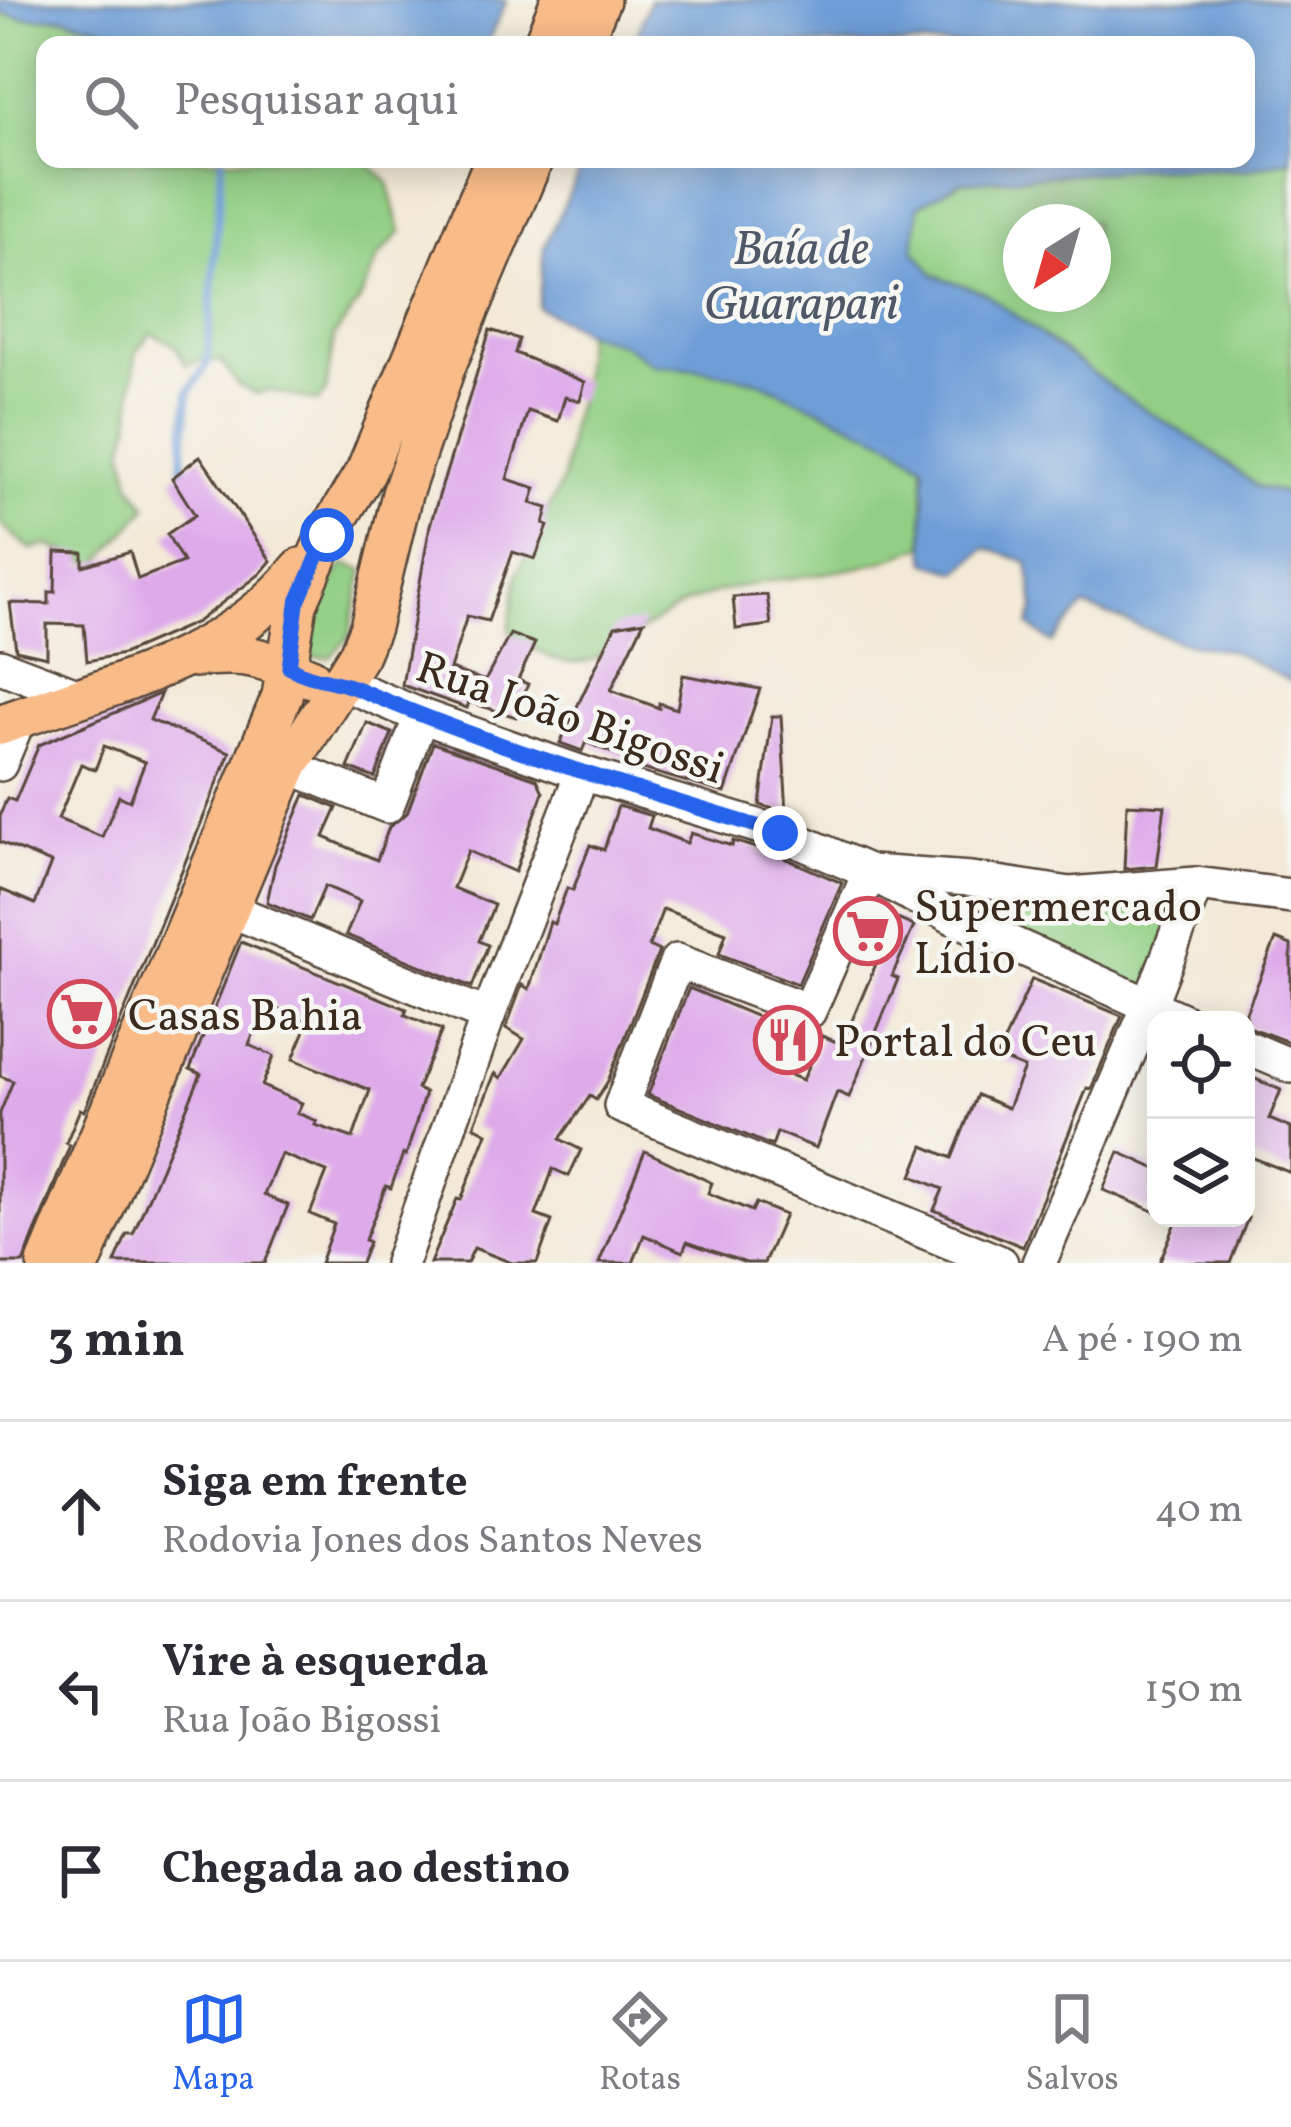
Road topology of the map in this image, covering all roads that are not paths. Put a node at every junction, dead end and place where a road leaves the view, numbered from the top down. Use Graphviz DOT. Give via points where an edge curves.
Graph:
graph roads {
  1 [pos="561,0"];
  2 [pos="600,0"];
  3 [pos="547,36"];
  4 [pos="585,36"];
  5 [pos="491,168"];
  6 [pos="529,168"];
  7 [pos="327,535"];
  8 [pos="190,658"];
  9 [pos="0,666"];
  10 [pos="289,667"];
  11 [pos="340,682"];
  12 [pos="79,696"];
  13 [pos="421,716"];
  14 [pos="10,722"];
  15 [pos="0,764"];
  16 [pos="288,766"];
  17 [pos="582,773"];
  18 [pos="870,872"];
  19 [pos="1209,886"];
  20 [pos="1291,896"];
  21 [pos="214,903"];
  22 [pos="1149,1006"];
  23 [pos="1161,1011"];
  24 [pos="488,1016"];
  25 [pos="1255,1051"];
  26 [pos="1291,1066"];
  27 [pos="103,1170"];
  28 [pos="47,1263"];
  29 [pos="81,1263"];
  30 [pos="401,1263"];
  31 [pos="1001,1263"];
  32 [pos="1039,1263"];
  1 -- 3 [label="main road"];
  2 -- 4 [label="main road"];
  5 -- 7 [label="main road" via="366,470"];
  6 -- 11 [label="main road" via="446,365 402,494 370,627"];
  7 -- 8 [label="main road" via="279,596"];
  7 -- 10 [label="main road" via="297,604"];
  8 -- 10 [label="main road" via="242,653"];
  8 -- 12 [label="main road"];
  9 -- 12 [label="street"];
  10 -- 11 [label="main road"];
  10 -- 21 [label="main road"];
  11 -- 13 [label="street, Rua João Bigossi"];
  11 -- 16 [label="main road"];
  12 -- 14 [label="main road"];
  13 -- 16 [label="street" via="387,806"];
  13 -- 17 [label="street, Rua João Bigossi"];
  14 -- 15 [label="street"];
  16 -- 21 [label="main road"];
  17 -- 18 [label="street, Rua João Bigossi" via="780,833"];
  17 -- 24 [label="street"];
  18 -- 19 [label="street, Rua João Bigossi" via="1070,894"];
  18 -- 22 [label="street"];
  18 -- 31 [label="street" via="809,1011 677,962 621,1106"];
  19 -- 20 [label="street, Rua João Bigossi"];
  19 -- 22 [label="street"];
  21 -- 24 [label="street"];
  21 -- 27 [label="main road"];
  22 -- 23 [label="street"];
  22 -- 32 [label="street"];
  24 -- 30 [label="street"];
  25 -- 26 [label="street"];
  27 -- 28 [label="main road"];
  27 -- 29 [label="main road"];
}
